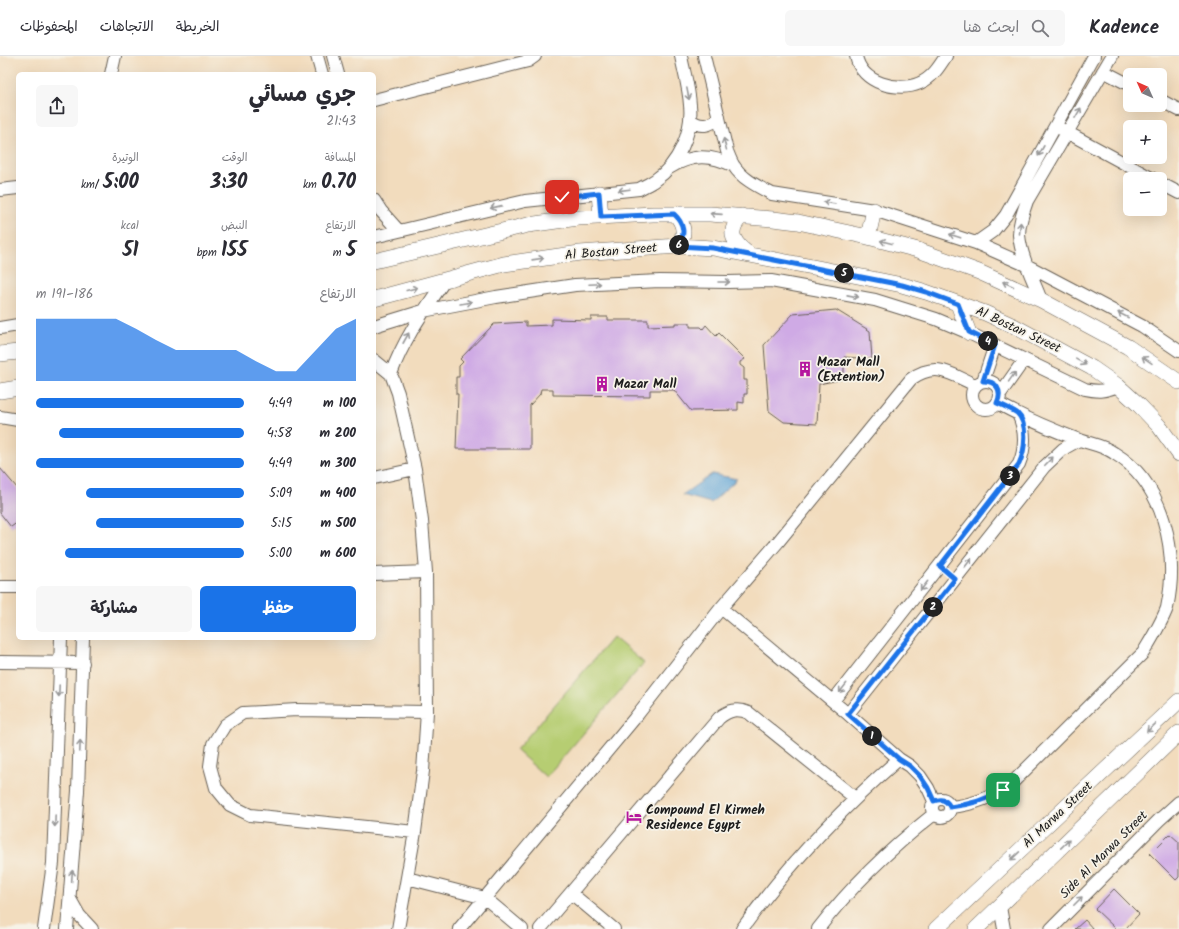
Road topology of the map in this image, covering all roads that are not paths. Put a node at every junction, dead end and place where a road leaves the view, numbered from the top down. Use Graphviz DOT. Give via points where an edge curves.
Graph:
graph roads {
  1 [pos="114,56"];
  2 [pos="317,56"];
  3 [pos="333,56"];
  4 [pos="535,56"];
  5 [pos="681,56"];
  6 [pos="704,56"];
  7 [pos="856,56"];
  8 [pos="946,56"];
  9 [pos="1112,56"];
  10 [pos="1093,57"];
  11 [pos="1104,71"];
  12 [pos="111,72"];
  13 [pos="321,72"];
  14 [pos="337,72"];
  15 [pos="1123,81"];
  16 [pos="376,99"];
  17 [pos="1167,104"];
  18 [pos="1179,110"];
  19 [pos="719,116"];
  20 [pos="690,119"];
  21 [pos="1055,126"];
  22 [pos="1067,132"];
  23 [pos="734,166"];
  24 [pos="667,169"];
  25 [pos="1140,172"];
  26 [pos="1167,187"];
  27 [pos="16,188"];
  28 [pos="0,190"];
  29 [pos="599,193"];
  30 [pos="1179,193"];
  31 [pos="874,210"];
  32 [pos="377,213"];
  33 [pos="674,214"];
  34 [pos="742,216"];
  35 [pos="601,217"];
  36 [pos="398,230"];
  37 [pos="376,236"];
  38 [pos="868,237"];
  39 [pos="976,243"];
  40 [pos="678,246"];
  41 [pos="752,256"];
  42 [pos="376,261"];
  43 [pos="1028,266"];
  44 [pos="445,280"];
  45 [pos="376,298"];
  46 [pos="1041,300"];
  47 [pos="958,304"];
  48 [pos="423,311"];
  49 [pos="16,325"];
  50 [pos="376,325"];
  51 [pos="0,328"];
  52 [pos="969,332"];
  53 [pos="995,345"];
  54 [pos="1179,351"];
  55 [pos="16,352"];
  56 [pos="0,354"];
  57 [pos="1024,360"];
  58 [pos="376,362"];
  59 [pos="391,374"];
  60 [pos="1179,382"];
  61 [pos="979,383"];
  62 [pos="1118,386"];
  63 [pos="16,388"];
  64 [pos="0,391"];
  65 [pos="999,398"];
  66 [pos="1018,414"];
  67 [pos="0,417"];
  68 [pos="16,420"];
  69 [pos="1079,440"];
  70 [pos="1179,454"];
  71 [pos="415,469"];
  72 [pos="376,478"];
  73 [pos="940,566"];
  74 [pos="426,572"];
  75 [pos="376,574"];
  76 [pos="955,579"];
  77 [pos="0,587"];
  78 [pos="16,587"];
  79 [pos="721,608"];
  80 [pos="61,640"];
  81 [pos="83,640"];
  82 [pos="0,662"];
  83 [pos="60,663"];
  84 [pos="83,663"];
  85 [pos="833,701"];
  86 [pos="1179,701"];
  87 [pos="427,712"];
  88 [pos="848,714"];
  89 [pos="1179,733"];
  90 [pos="899,759"];
  91 [pos="855,798"];
  92 [pos="934,801"];
  93 [pos="1179,802"];
  94 [pos="950,807"];
  95 [pos="934,814"];
  96 [pos="415,832"];
  97 [pos="407,878"];
  98 [pos="571,893"];
  99 [pos="485,898"];
  100 [pos="70,899"];
  101 [pos="1000,906"];
  102 [pos="44,929"];
  103 [pos="67,929"];
  104 [pos="92,929"];
  105 [pos="398,929"];
  106 [pos="459,929"];
  107 [pos="522,929"];
  108 [pos="540,929"];
  109 [pos="614,929"];
  110 [pos="742,929"];
  111 [pos="818,929"];
  112 [pos="936,929"];
  113 [pos="976,929"];
  114 [pos="1004,929"];
  115 [pos="1051,929"];
  1 -- 12 [label="street"];
  2 -- 13 [label="street"];
  3 -- 14 [label="street"];
  4 -- 16 [label="street" via="528,61"];
  5 -- 20 [label="street, one-way"];
  6 -- 19 [label="street"];
  7 -- 8 [label="street" via="860,68 868,76 894,86 908,87 921,83 933,75"];
  9 -- 11 [label="street"];
  10 -- 21 [label="street"];
  11 -- 15 [label="street"];
  22 -- 11 [label="street, one-way"];
  17 -- 18 [label="street"];
  19 -- 20 [label="street" via="707,125 698,125"];
  23 -- 19 [label="street, one-way" via="727,151"];
  20 -- 24 [label="street" via="687,135 679,153"];
  21 -- 22 [label="street"];
  21 -- 39 [label="street, one-way" via="1006,215 993,231"];
  22 -- 25 [label="street"];
  43 -- 22 [label="street, one-way" via="1019,234 1021,217 1027,201"];
  23 -- 24 [label="street" via="718,159 700,157 688,159"];
  31 -- 23 [label="street, one-way" via="772,194 758,187"];
  24 -- 29 [label="street, one-way" via="655,180 639,188"];
  26 -- 30 [label="street"];
  27 -- 28 [label="street"];
  29 -- 35 [label="street"];
  29 -- 36 [label="street, one-way" via="525,200"];
  31 -- 38 [label="street"];
  39 -- 31 [label="street, one-way"];
  32 -- 36 [label="street"];
  34 -- 33 [label="street, one-way"];
  33 -- 35 [label="street"];
  33 -- 40 [label="street" via="683,228"];
  34 -- 38 [label="street" via="798,222"];
  34 -- 41 [label="street" via="734,227 734,239 741,249"];
  35 -- 42 [label="street" via="528,225"];
  36 -- 37 [label="street"];
  46 -- 38 [label="street, one-way" via="955,262"];
  39 -- 43 [label="street"];
  40 -- 41 [label="street, Al Bostan Street" via="713,248"];
  44 -- 40 [label="street, Al Bostan Street, one-way" via="504,264 565,255"];
  41 -- 47 [label="street, Al Bostan Street" via="902,285"];
  43 -- 46 [label="street"];
  54 -- 43 [label="street, one-way" via="1142,326"];
  45 -- 44 [label="street, Al Bostan Street, one-way"];
  44 -- 48 [label="street"];
  60 -- 46 [label="street, one-way" via="1128,347"];
  47 -- 52 [label="street"];
  47 -- 62 [label="street, Al Bostan Street, one-way" via="1014,326 1092,368"];
  48 -- 50 [label="street"];
  48 -- 52 [label="street, one-way" via="575,285 660,281 772,281 875,300"];
  59 -- 48 [label="street, one-way" via="405,341"];
  49 -- 51 [label="street"];
  52 -- 53 [label="street"];
  53 -- 57 [label="street"];
  53 -- 61 [label="street"];
  55 -- 56 [label="street"];
  57 -- 62 [label="street" via="1085,389 1107,391"];
  65 -- 57 [label="street, one-way"];
  58 -- 59 [label="street"];
  59 -- 71 [label="street" via="398,393"];
  61 -- 65 [label="street" via="989,381 995,384"];
  61 -- 65 [label="street" via="972,391 974,403 979,407 991,408"];
  61 -- 79 [label="street" via="936,369 927,370 911,379"];
  62 -- 70 [label="street, Al Bostan Street" via="1159,426"];
  63 -- 64 [label="street"];
  65 -- 66 [label="street"];
  66 -- 69 [label="street"];
  66 -- 73 [label="street" via="1025,439 1019,464"];
  67 -- 68 [label="street"];
  76 -- 69 [label="street, one-way" via="1047,464 1063,449"];
  69 -- 94 [label="street" via="1096,444 1122,458 1151,488 1168,529 1173,555 1167,607 1157,631 1143,653 1013,782 997,794 978,802"];
  71 -- 72 [label="street"];
  71 -- 74 [label="street"];
  73 -- 76 [label="street"];
  73 -- 85 [label="street, one-way"];
  74 -- 75 [label="street"];
  74 -- 87 [label="street"];
  76 -- 88 [label="street"];
  77 -- 78 [label="street"];
  79 -- 85 [label="street"];
  79 -- 99 [label="street" via="634,719"];
  80 -- 83 [label="street"];
  81 -- 84 [label="street"];
  82 -- 83 [label="street"];
  83 -- 84 [label="street"];
  83 -- 102 [label="street, one-way" via="53,863"];
  100 -- 84 [label="street, one-way" via="78,791"];
  85 -- 88 [label="street"];
  86 -- 112 [label="street, Al Marwa Street, one-way"];
  87 -- 96 [label="street"];
  87 -- 96 [label="street" via="297,710 244,713 225,725 213,744 210,766 216,788 230,805 250,814"];
  88 -- 90 [label="street"];
  101 -- 89 [label="street, Al Marwa Street, one-way"];
  90 -- 91 [label="street"];
  90 -- 92 [label="street" via="920,776"];
  91 -- 98 [label="street" via="749,713 733,710 719,718"];
  91 -- 110 [label="street" via="801,854"];
  92 -- 94 [label="street" via="944,800"];
  92 -- 95 [label="street"];
  115 -- 93 [label="street, Side Al Marwa Street, one-way"];
  94 -- 95 [label="street" via="946,815 938,817"];
  95 -- 111 [label="street" via="879,861"];
  96 -- 97 [label="street"];
  97 -- 99 [label="street"];
  97 -- 105 [label="street"];
  98 -- 108 [label="street"];
  98 -- 109 [label="street"];
  99 -- 106 [label="street"];
  99 -- 107 [label="street"];
  100 -- 103 [label="street"];
  100 -- 104 [label="street" via="78,915"];
  101 -- 113 [label="street, Al Marwa Street"];
  101 -- 114 [label="street"];
}
